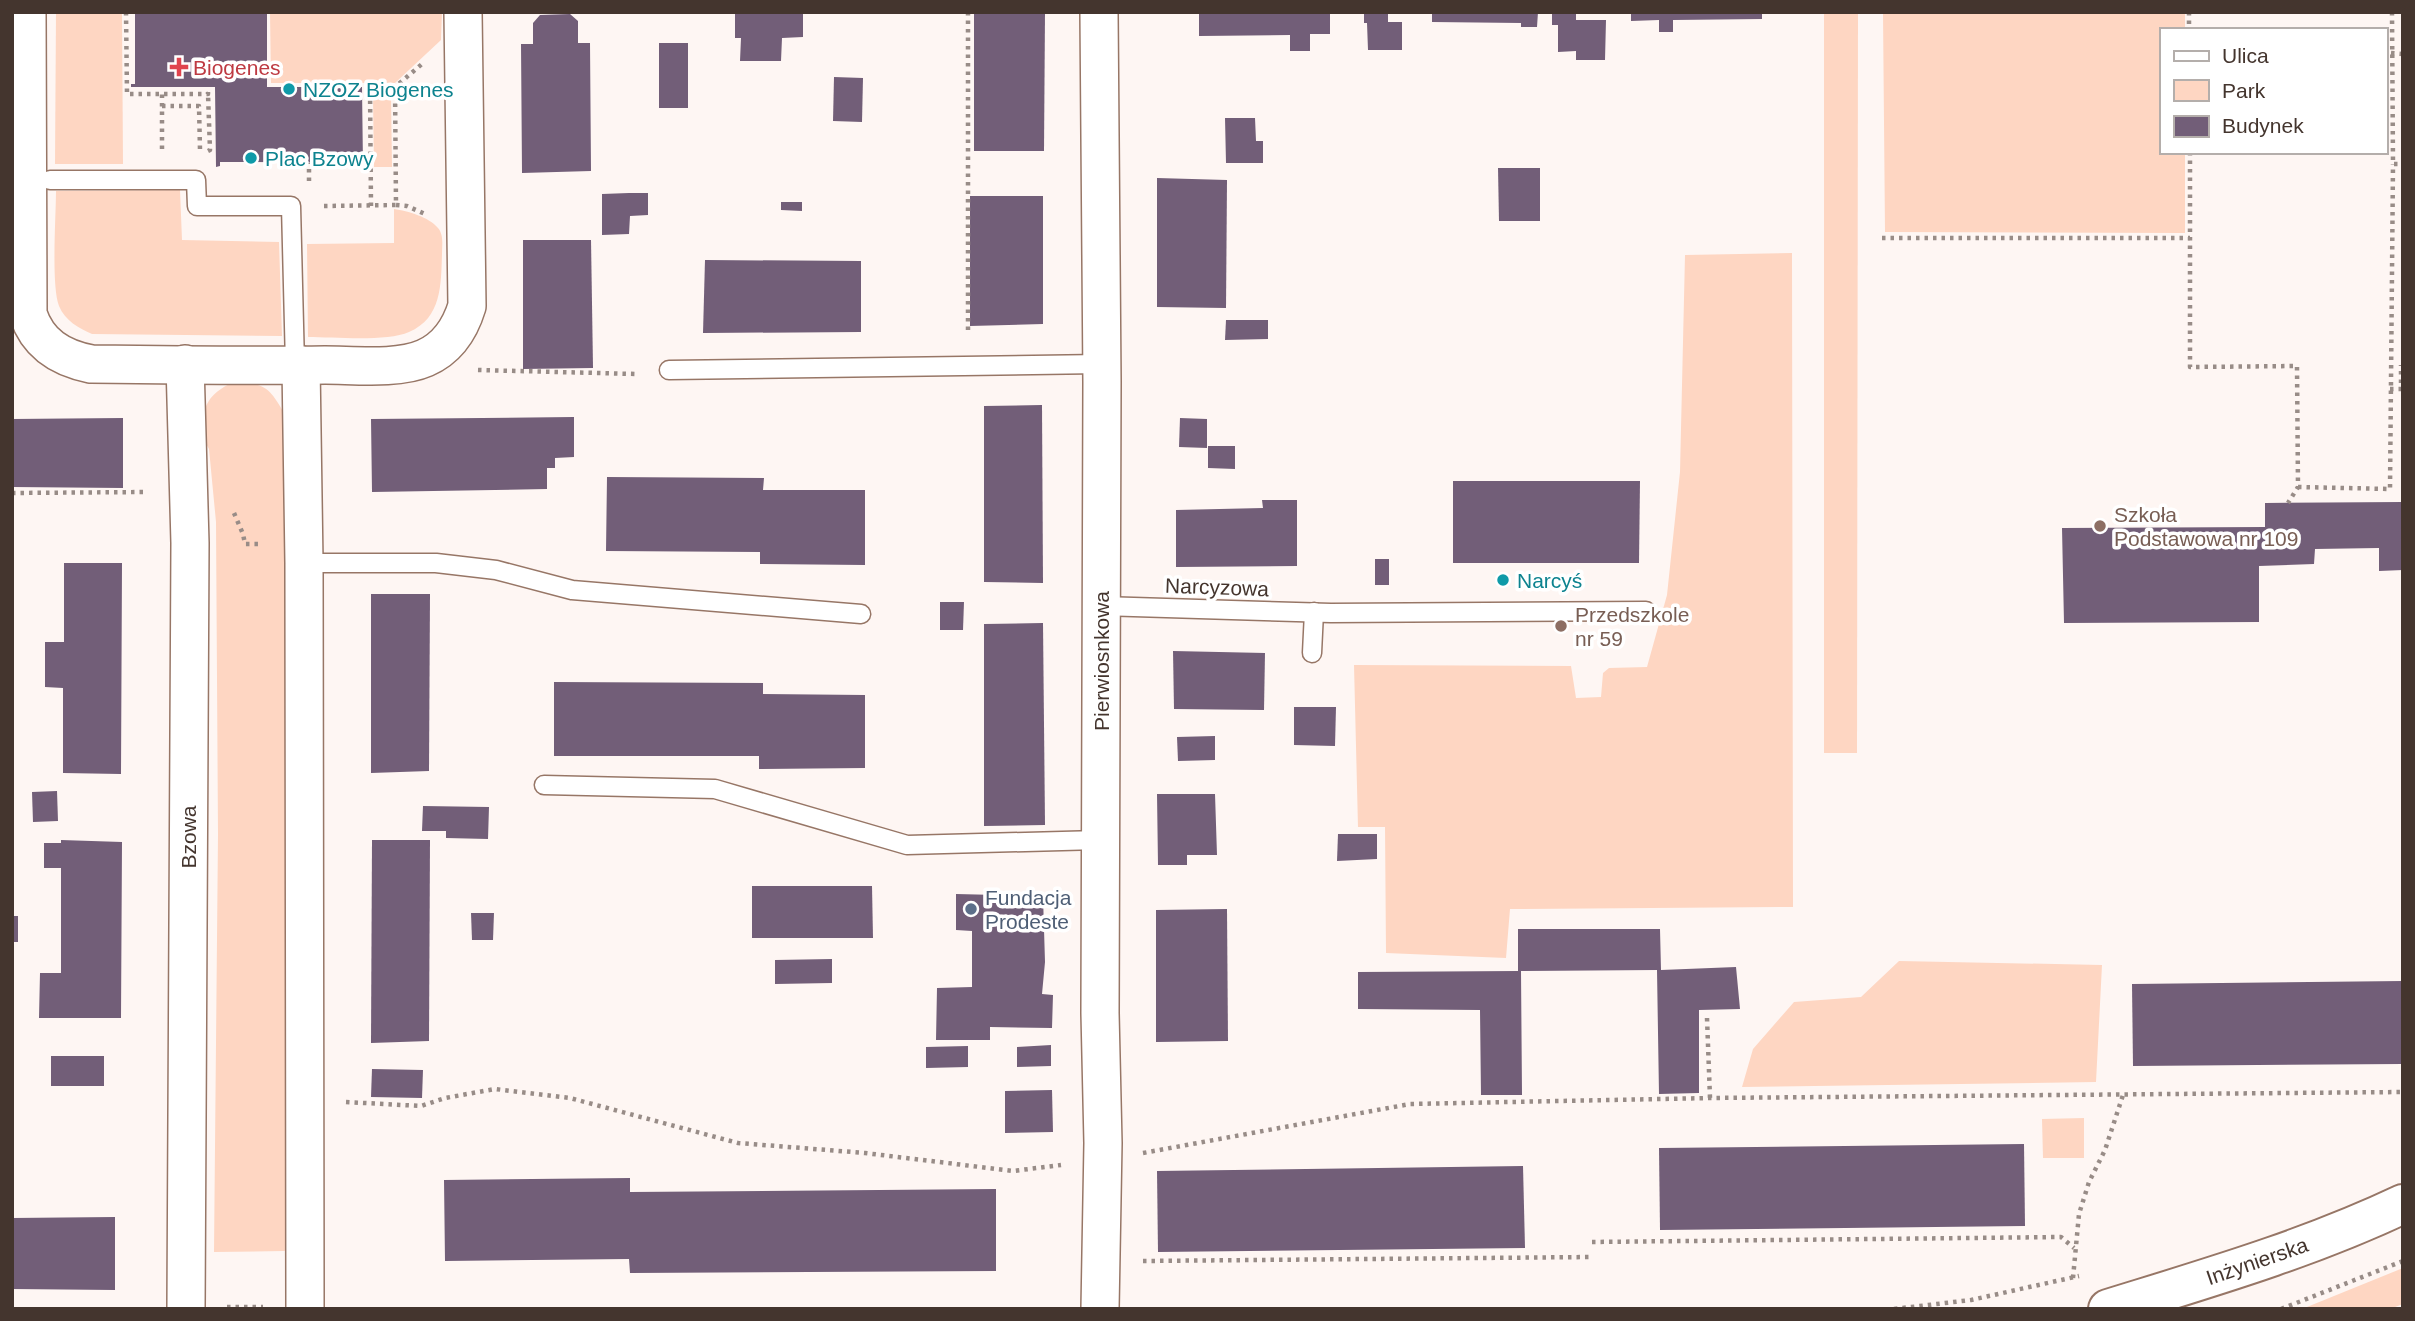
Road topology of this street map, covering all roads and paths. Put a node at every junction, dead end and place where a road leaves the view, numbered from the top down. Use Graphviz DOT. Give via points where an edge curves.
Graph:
graph roads {
  1 [pos="27,12"];
  2 [pos="126,12"];
  3 [pos="463,12"];
  4 [pos="968,12"];
  5 [pos="1099,12"];
  6 [pos="2392,12"];
  7 [pos="2391,53"];
  8 [pos="2403,54"];
  9 [pos="424,62"];
  10 [pos="395,87"];
  11 [pos="163,94"];
  12 [pos="162,106"];
  13 [pos="2190,154"];
  14 [pos="2393,164"];
  15 [pos="2403,164"];
  16 [pos="50,180"];
  17 [pos="161,180"];
  18 [pos="396,205"];
  19 [pos="321,206"];
  20 [pos="371,206"];
  21 [pos="433,218"];
  22 [pos="1882,238"];
  23 [pos="2190,238"];
  24 [pos="185,364"];
  25 [pos="1101,364"];
  26 [pos="298,365"];
  27 [pos="2401,365"];
  28 [pos="968,366"];
  29 [pos="469,369"];
  30 [pos="669,370"];
  31 [pos="2390,389"];
  32 [pos="2298,487"];
  33 [pos="161,492"];
  34 [pos="12,493"];
  35 [pos="2288,503"];
  36 [pos="304,563"];
  37 [pos="1101,606"];
  38 [pos="1646,611"];
  39 [pos="1322,613"];
  40 [pos="861,614"];
  41 [pos="1312,653"];
  42 [pos="544,785"];
  43 [pos="1099,840"];
  44 [pos="1707,1017"];
  45 [pos="2403,1092"];
  46 [pos="2123,1096"];
  47 [pos="1710,1098"];
  48 [pos="341,1102"];
  49 [pos="1102,1160"];
  50 [pos="2403,1205"];
  51 [pos="1592,1242"];
  52 [pos="2074,1248"];
  53 [pos="1592,1257"];
  54 [pos="1101,1261"];
  55 [pos="2403,1261"];
  56 [pos="2073,1278"];
  57 [pos="186,1309"];
  58 [pos="304,1309"];
  59 [pos="1100,1309"];
  60 [pos="2108,1309"];
  61 [pos="2281,1309"];
  1 -- 24 [label="street" via="28,314 32,326 54,351 70,360"];
  2 -- 11 [label="path" via="127,94"];
  3 -- 26 [label="street" via="467,306 461,325 447,343 422,359 383,365"];
  4 -- 28 [label="path"];
  5 -- 25 [label="street, Pierwiosnkowa"];
  6 -- 7 [label="path"];
  7 -- 8 [label="path"];
  7 -- 14 [label="path"];
  9 -- 10 [label="path"];
  10 -- 18 [label="path"];
  10 -- 20 [label="path" via="370,87"];
  11 -- 12 [label="path"];
  11 -- 12 [label="path" via="208,91 210,150 200,151 199,106"];
  12 -- 17 [label="path"];
  13 -- 23 [label="path"];
  14 -- 15 [label="path"];
  14 -- 31 [label="path"];
  16 -- 17 [label="lane"];
  17 -- 26 [label="lane" via="196,180 197,206 291,206"];
  18 -- 20 [label="path"];
  18 -- 21 [label="path"];
  19 -- 20 [label="path"];
  22 -- 23 [label="path"];
  23 -- 32 [label="path" via="2190,367 2297,366"];
  24 -- 26 [label="street"];
  24 -- 57 [label="street, Bzowa" via="190,543"];
  25 -- 28 [label="lane"];
  25 -- 37 [label="street, Pierwiosnkowa"];
  26 -- 36 [label="street"];
  27 -- 31 [label="path" via="2401,389"];
  28 -- 30 [label="lane"];
  29 -- 30 [label="path" via="654,374"];
  31 -- 32 [label="path" via="2390,489"];
  32 -- 35 [label="path"];
  33 -- 34 [label="path"];
  36 -- 40 [label="lane" via="436,563 496,570 572,590"];
  36 -- 58 [label="street"];
  37 -- 39 [label="lane, Narcyzowa"];
  37 -- 43 [label="street, Pierwiosnkowa"];
  38 -- 39 [label="lane, Narcyzowa"];
  39 -- 41 [label="lane"];
  42 -- 43 [label="lane" via="715,789 907,845"];
  43 -- 49 [label="street, Pierwiosnkowa"];
  44 -- 47 [label="path"];
  45 -- 46 [label="path"];
  46 -- 47 [label="path"];
  46 -- 52 [label="path" via="2078,1214"];
  47 -- 49 [label="path" via="1410,1104"];
  48 -- 49 [label="path" via="421,1107 495,1089 570,1098 738,1143 1013,1171"];
  49 -- 54 [label="street, Pierwiosnkowa"];
  50 -- 60 [label="street, Inżynierska" via="2225,1274"];
  51 -- 52 [label="path" via="2061,1237"];
  52 -- 56 [label="path"];
  53 -- 54 [label="path"];
  54 -- 59 [label="street, Pierwiosnkowa"];
  55 -- 61 [label="path"];
}
